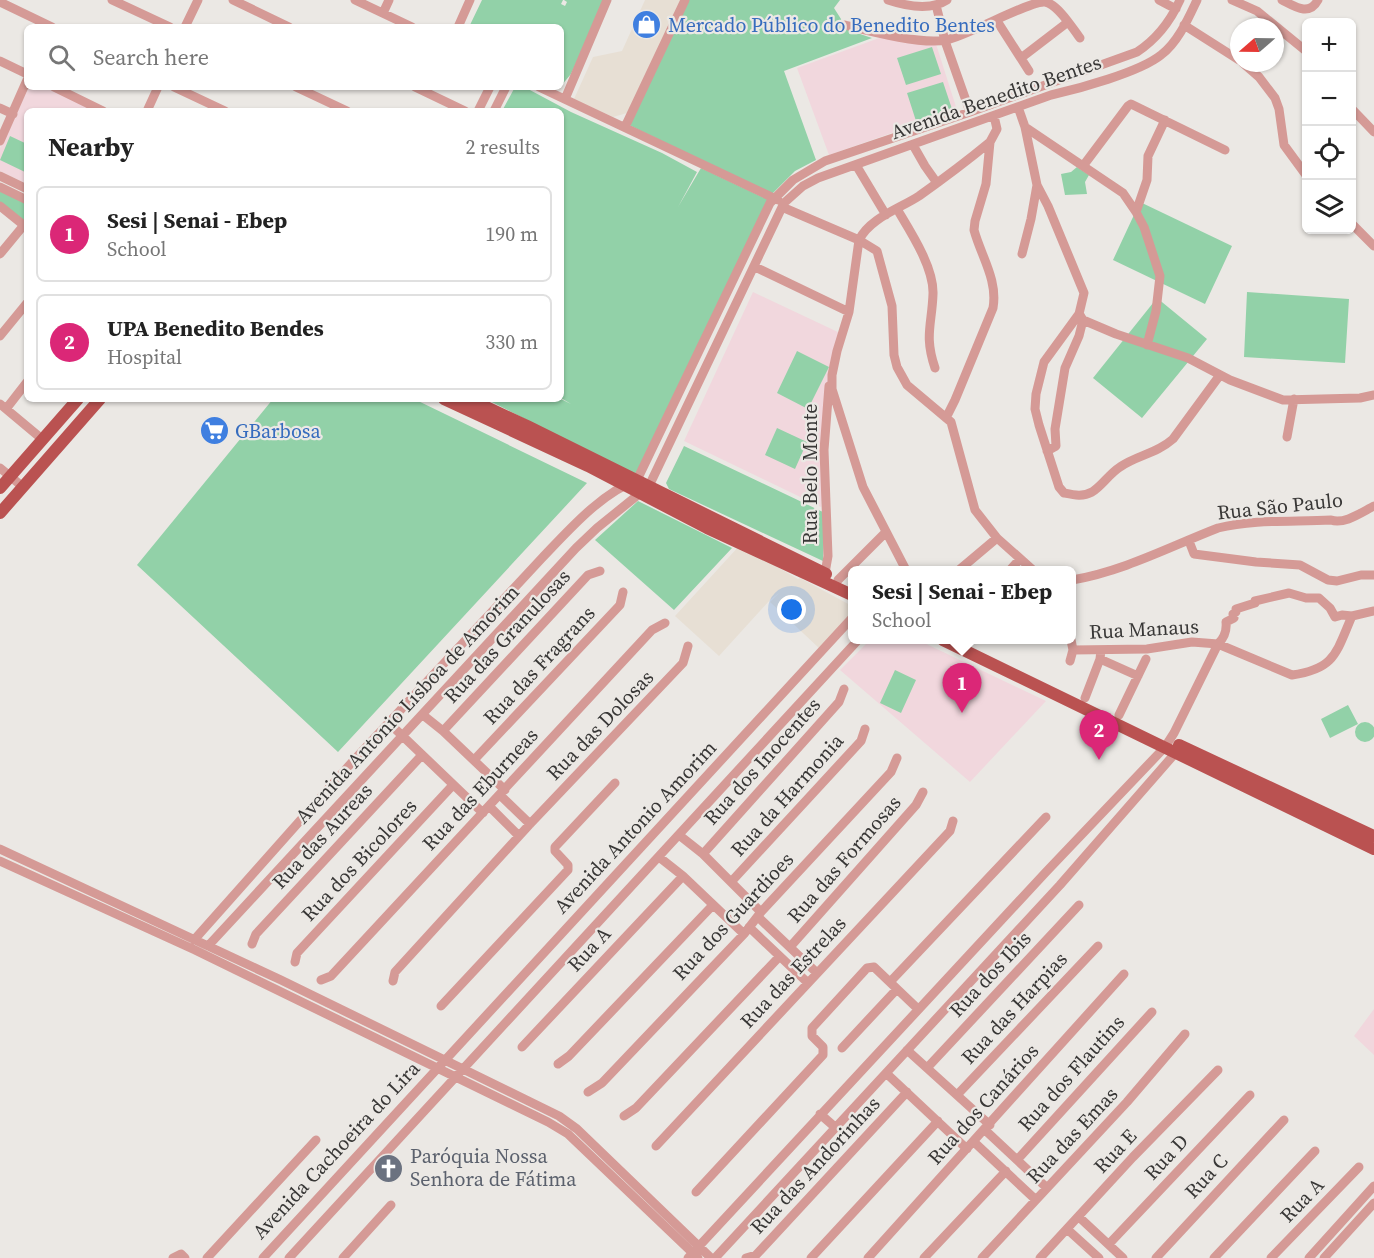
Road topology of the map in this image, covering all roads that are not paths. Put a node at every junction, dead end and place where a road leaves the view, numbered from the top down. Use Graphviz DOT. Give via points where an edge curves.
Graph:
graph roads {
  1 [pos="112,0"];
  2 [pos="198,0"];
  3 [pos="233,0"];
  4 [pos="355,0"];
  5 [pos="389,0"];
  6 [pos="471,0"];
  7 [pos="607,0"];
  8 [pos="685,0"];
  9 [pos="888,0"];
  10 [pos="947,0"];
  11 [pos="1159,0"];
  12 [pos="1197,0"];
  13 [pos="1232,0"];
  14 [pos="1282,0"];
  15 [pos="1318,0"];
  16 [pos="0,2"];
  17 [pos="1178,4"];
  18 [pos="936,5"];
  19 [pos="383,13"];
  20 [pos="997,21"];
  21 [pos="1068,22"];
  22 [pos="46,24"];
  23 [pos="164,24"];
  24 [pos="186,24"];
  25 [pos="283,24"];
  26 [pos="406,24"];
  27 [pos="459,24"];
  28 [pos="845,25"];
  29 [pos="1184,26"];
  30 [pos="1080,38"];
  31 [pos="945,41"];
  32 [pos="1302,48"];
  33 [pos="1230,54"];
  34 [pos="1021,58"];
  35 [pos="0,61"];
  36 [pos="1029,71"];
  37 [pos="1253,72"];
  38 [pos="24,73"];
  39 [pos="1047,84"];
  40 [pos="24,87"];
  41 [pos="60,90"];
  42 [pos="157,90"];
  43 [pos="180,90"];
  44 [pos="302,90"];
  45 [pos="421,90"];
  46 [pos="488,90"];
  47 [pos="505,90"];
  48 [pos="546,90"];
  49 [pos="1051,95"];
  50 [pos="565,99"];
  51 [pos="1018,106"];
  52 [pos="0,108"];
  53 [pos="97,108"];
  54 [pos="148,108"];
  55 [pos="219,108"];
  56 [pos="341,108"];
  57 [pos="459,108"];
  58 [pos="480,108"];
  59 [pos="496,108"];
  60 [pos="970,112"];
  61 [pos="1356,113"];
  62 [pos="13,114"];
  63 [pos="994,116"];
  64 [pos="1165,120"];
  65 [pos="3,125"];
  66 [pos="625,127"];
  67 [pos="1025,127"];
  68 [pos="1374,132"];
  69 [pos="0,141"];
  70 [pos="990,142"];
  71 [pos="914,145"];
  72 [pos="1225,150"];
  73 [pos="856,165"];
  74 [pos="1083,166"];
  75 [pos="1302,170"];
  76 [pos="0,176"];
  77 [pos="936,183"];
  78 [pos="1037,185"];
  79 [pos="0,187"];
  80 [pos="24,188"];
  81 [pos="774,198"];
  82 [pos="24,199"];
  83 [pos="783,205"];
  84 [pos="0,206"];
  85 [pos="897,209"];
  86 [pos="1136,212"];
  87 [pos="886,214"];
  88 [pos="24,225"];
  89 [pos="24,227"];
  90 [pos="1356,228"];
  91 [pos="859,240"];
  92 [pos="1374,246"];
  93 [pos="0,254"];
  94 [pos="1022,254"];
  95 [pos="754,267"];
  96 [pos="24,307"];
  97 [pos="849,312"];
  98 [pos="1081,317"];
  99 [pos="0,336"];
  100 [pos="1147,345"];
  101 [pos="935,368"];
  102 [pos="832,375"];
  103 [pos="1220,375"];
  104 [pos="24,385"];
  105 [pos="1374,395"];
  106 [pos="1294,399"];
  107 [pos="75,402"];
  108 [pos="97,402"];
  109 [pos="450,402"];
  110 [pos="475,402"];
  111 [pos="3,407"];
  112 [pos="946,418"];
  113 [pos="1287,437"];
  114 [pos="42,439"];
  115 [pos="1047,451"];
  116 [pos="5,472"];
  117 [pos="623,485"];
  118 [pos="23,487"];
  119 [pos="642,487"];
  120 [pos="0,488"];
  121 [pos="1374,506"];
  122 [pos="0,513"];
  123 [pos="885,533"];
  124 [pos="997,538"];
  125 [pos="1189,541"];
  126 [pos="542,558"];
  127 [pos="1019,560"];
  128 [pos="852,566"];
  129 [pos="904,566"];
  130 [pos="964,566"];
  131 [pos="1014,566"];
  132 [pos="1027,566"];
  133 [pos="848,570"];
  134 [pos="556,571"];
  135 [pos="600,571"];
  136 [pos="825,573"];
  137 [pos="1374,575"];
  138 [pos="1076,579"];
  139 [pos="838,580"];
  140 [pos="848,585"];
  141 [pos="623,592"];
  142 [pos="848,593"];
  143 [pos="1374,611"];
  144 [pos="1352,616"];
  145 [pos="848,622"];
  146 [pos="665,623"];
  147 [pos="853,644"];
  148 [pos="954,644"];
  149 [pos="972,644"];
  150 [pos="1072,644"];
  151 [pos="1218,644"];
  152 [pos="688,646"];
  153 [pos="1073,650"];
  154 [pos="1100,655"];
  155 [pos="817,657"];
  156 [pos="1146,659"];
  157 [pos="1070,662"];
  158 [pos="830,670"];
  159 [pos="1138,676"];
  160 [pos="844,689"];
  161 [pos="1085,698"];
  162 [pos="423,715"];
  163 [pos="1119,715"];
  164 [pos="389,723"];
  165 [pos="865,729"];
  166 [pos="443,731"];
  167 [pos="403,737"];
  168 [pos="1173,746"];
  169 [pos="422,755"];
  170 [pos="897,758"];
  171 [pos="474,760"];
  172 [pos="705,778"];
  173 [pos="615,783"];
  174 [pos="453,785"];
  175 [pos="719,790"];
  176 [pos="502,792"];
  177 [pos="923,792"];
  178 [pos="486,810"];
  179 [pos="1046,818"];
  180 [pos="953,821"];
  181 [pos="530,824"];
  182 [pos="678,835"];
  183 [pos="519,836"];
  184 [pos="1374,836"];
  185 [pos="0,849"];
  186 [pos="1374,849"];
  187 [pos="703,854"];
  188 [pos="658,857"];
  189 [pos="0,861"];
  190 [pos="1046,872"];
  191 [pos="683,876"];
  192 [pos="731,882"];
  193 [pos="1060,885"];
  194 [pos="594,898"];
  195 [pos="713,905"];
  196 [pos="1079,905"];
  197 [pos="607,911"];
  198 [pos="759,915"];
  199 [pos="746,931"];
  200 [pos="194,940"];
  201 [pos="252,944"];
  202 [pos="208,946"];
  203 [pos="1098,946"];
  204 [pos="790,947"];
  205 [pos="779,957"];
  206 [pos="295,962"];
  207 [pos="817,973"];
  208 [pos="1124,974"];
  209 [pos="321,980"];
  210 [pos="393,981"];
  211 [pos="808,983"];
  212 [pos="893,986"];
  213 [pos="933,994"];
  214 [pos="441,1006"];
  215 [pos="948,1008"];
  216 [pos="918,1009"];
  217 [pos="1152,1012"];
  218 [pos="1185,1034"];
  219 [pos="522,1047"];
  220 [pos="842,1048"];
  221 [pos="907,1050"];
  222 [pos="444,1060"];
  223 [pos="558,1064"];
  224 [pos="438,1068"];
  225 [pos="927,1068"];
  226 [pos="462,1069"];
  227 [pos="1218,1070"];
  228 [pos="886,1073"];
  229 [pos="455,1076"];
  230 [pos="588,1092"];
  231 [pos="907,1092"];
  232 [pos="957,1095"];
  233 [pos="1250,1095"];
  234 [pos="820,1114"];
  235 [pos="624,1116"];
  236 [pos="1284,1120"];
  237 [pos="938,1121"];
  238 [pos="987,1127"];
  239 [pos="836,1128"];
  240 [pos="316,1140"];
  241 [pos="971,1145"];
  242 [pos="656,1146"];
  243 [pos="1315,1151"];
  244 [pos="1017,1160"];
  245 [pos="350,1163"];
  246 [pos="1359,1167"];
  247 [pos="1006,1172"];
  248 [pos="365,1176"];
  249 [pos="1374,1186"];
  250 [pos="1047,1188"];
  251 [pos="696,1192"];
  252 [pos="1036,1200"];
  253 [pos="1374,1203"];
  254 [pos="391,1205"];
  255 [pos="1079,1217"];
  256 [pos="1067,1229"];
  257 [pos="1109,1244"];
  258 [pos="694,1254"];
  259 [pos="173,1258"];
  260 [pos="185,1258"];
  261 [pos="207,1258"];
  262 [pos="263,1258"];
  263 [pos="289,1258"];
  264 [pos="343,1258"];
  265 [pos="713,1258"];
  266 [pos="746,1258"];
  267 [pos="811,1258"];
  268 [pos="868,1258"];
  269 [pos="924,1258"];
  270 [pos="982,1258"];
  271 [pos="1040,1258"];
  272 [pos="1099,1258"];
  273 [pos="1123,1258"];
  274 [pos="1156,1258"];
  275 [pos="1214,1258"];
  276 [pos="1271,1258"];
  277 [pos="1309,1258"];
  278 [pos="1324,1258"];
  1 -- 23 [label="street"];
  2 -- 24 [label="street"];
  3 -- 25 [label="street"];
  4 -- 19 [label="street"];
  5 -- 19 [label="street"];
  6 -- 27 [label="street"];
  7 -- 50 [label="street"];
  8 -- 66 [label="street"];
  9 -- 18 [label="street"];
  10 -- 18 [label="street"];
  11 -- 17 [label="street"];
  12 -- 29 [label="street, Avenida Benedito Bentes"];
  13 -- 32 [label="street" via="1257,11"];
  14 -- 15 [label="street" via="1304,10 1311,9"];
  16 -- 22 [label="street"];
  17 -- 39 [label="street, Avenida Benedito Bentes" via="1157,37 1137,52"];
  18 -- 31 [label="street"];
  19 -- 26 [label="street"];
  20 -- 21 [label="street" via="1044,2"];
  20 -- 31 [label="street"];
  20 -- 34 [label="street"];
  21 -- 30 [label="street"];
  21 -- 34 [label="street"];
  28 -- 31 [label="street"];
  29 -- 33 [label="street"];
  29 -- 49 [label="street, Avenida Benedito Bentes" via="1161,55 1144,64"];
  31 -- 60 [label="street"];
  34 -- 36 [label="street"];
  35 -- 38 [label="street"];
  37 -- 75 [label="street" via="1275,98 1284,145"];
  39 -- 49 [label="street"];
  39 -- 60 [label="street, Avenida Benedito Bentes"];
  40 -- 62 [label="street"];
  41 -- 53 [label="street"];
  42 -- 54 [label="street"];
  43 -- 55 [label="street"];
  44 -- 56 [label="street"];
  45 -- 57 [label="street"];
  46 -- 58 [label="street"];
  47 -- 59 [label="street"];
  48 -- 50 [label="street"];
  49 -- 51 [label="street, Avenida Benedito Bentes"];
  50 -- 66 [label="street"];
  51 -- 63 [label="street, Avenida Benedito Bentes"];
  51 -- 67 [label="street"];
  52 -- 62 [label="street"];
  60 -- 81 [label="street, Avenida Benedito Bentes" via="815,165"];
  61 -- 68 [label="street"];
  62 -- 65 [label="street"];
  63 -- 70 [label="street" via="997,129"];
  63 -- 71 [label="street, Avenida Benedito Bentes"];
  64 -- 72 [label="street"];
  64 -- 74 [label="street" via="1130,105"];
  64 -- 86 [label="street" via="1148,156 1147,180"];
  65 -- 69 [label="street"];
  66 -- 81 [label="street"];
  67 -- 74 [label="street"];
  67 -- 78 [label="street"];
  70 -- 77 [label="street"];
  70 -- 112 [label="street" via="986,184 974,230 991,276 994,300"];
  71 -- 73 [label="street, Avenida Benedito Bentes"];
  71 -- 77 [label="street"];
  73 -- 83 [label="street, Avenida Benedito Bentes" via="803,186"];
  73 -- 87 [label="street"];
  74 -- 86 [label="street" via="1123,193"];
  76 -- 80 [label="street"];
  77 -- 85 [label="street"];
  78 -- 94 [label="street"];
  78 -- 98 [label="street" via="1082,286"];
  79 -- 82 [label="street"];
  81 -- 83 [label="street"];
  81 -- 119 [label="street, Avenida Benedito Bentes"];
  83 -- 91 [label="street"];
  83 -- 95 [label="street, Avenida Benedito Bentes"];
  84 -- 88 [label="street"];
  85 -- 87 [label="street"];
  85 -- 101 [label="street" via="930,273 934,292 928,332"];
  86 -- 100 [label="street" via="1160,276"];
  87 -- 91 [label="street"];
  89 -- 93 [label="street"];
  90 -- 92 [label="street"];
  91 -- 97 [label="street, Rua Belo Monte"];
  91 -- 112 [label="street" via="877,251 881,262 892,306 894,355 900,373 907,385"];
  95 -- 97 [label="street"];
  95 -- 119 [label="street, Avenida Benedito Bentes"];
  96 -- 99 [label="street"];
  97 -- 102 [label="street, Rua Belo Monte"];
  98 -- 100 [label="street"];
  98 -- 115 [label="street" via="1079,336 1065,368 1056,446"];
  98 -- 115 [label="street" via="1044,362 1039,377 1035,409"];
  100 -- 103 [label="street" via="1188,358"];
  102 -- 123 [label="street" via="832,389 863,487"];
  102 -- 136 [label="street, Rua Belo Monte" via="824,450 828,540"];
  103 -- 106 [label="street" via="1283,400"];
  103 -- 115 [label="street" via="1173,439 1155,452 1121,466 1092,492 1064,493"];
  104 -- 111 [label="street"];
  105 -- 106 [label="street"];
  106 -- 113 [label="street"];
  107 -- 114 [label="main road"];
  108 -- 118 [label="main road"];
  109 -- 117 [label="main road"];
  110 -- 119 [label="main road"];
  111 -- 114 [label="street"];
  112 -- 124 [label="street" via="955,430 972,504"];
  114 -- 116 [label="main road"];
  116 -- 118 [label="street"];
  116 -- 120 [label="main road"];
  117 -- 119 [label="main road"];
  117 -- 126 [label="street, Avenida Antonio Lisboa de Amorim"];
  118 -- 122 [label="main road"];
  119 -- 134 [label="street, Avenida Antonio Lisboa de Amorim"];
  119 -- 136 [label="main road"];
  119 -- 142 [label="main road" via="707,528"];
  121 -- 125 [label="street, Rua São Paulo" via="1335,522 1233,524"];
  123 -- 128 [label="street"];
  123 -- 129 [label="street"];
  124 -- 127 [label="street"];
  124 -- 130 [label="street"];
  125 -- 137 [label="street" via="1194,554 1300,565 1328,580"];
  125 -- 138 [label="street, Rua São Paulo" via="1107,572"];
  126 -- 134 [label="street"];
  126 -- 164 [label="street, Avenida Antonio Lisboa de Amorim"];
  127 -- 131 [label="street"];
  127 -- 132 [label="street"];
  133 -- 139 [label="street"];
  134 -- 162 [label="street, Avenida Antonio Lisboa de Amorim"];
  135 -- 166 [label="street, Rua das Granulosas" via="588,575"];
  136 -- 139 [label="main road"];
  139 -- 140 [label="main road"];
  141 -- 171 [label="street, Rua das Fragrans" via="620,605"];
  143 -- 144 [label="street"];
  144 -- 151 [label="street" via="1334,658 1303,674 1287,675"];
  144 -- 151 [label="street" via="1335,617 1319,598 1289,593 1236,609"];
  145 -- 155 [label="street, Avenida Antonio Amorim"];
  146 -- 176 [label="street, Rua das Eburneas" via="652,630"];
  147 -- 158 [label="street, Avenida Antonio Amorim"];
  148 -- 168 [label="main road"];
  149 -- 161 [label="main road"];
  150 -- 153 [label="street"];
  151 -- 154 [label="street, Rua Manaus" via="1191,642"];
  151 -- 168 [label="street"];
  152 -- 181 [label="street, Rua das Dolosas" via="683,663"];
  153 -- 154 [label="street, Rua Manaus"];
  153 -- 157 [label="street"];
  154 -- 159 [label="street"];
  154 -- 161 [label="street"];
  155 -- 158 [label="street"];
  155 -- 172 [label="street, Avenida Antonio Amorim"];
  156 -- 159 [label="street"];
  158 -- 175 [label="street, Avenida Antonio Amorim"];
  159 -- 163 [label="street"];
  160 -- 187 [label="street, Rua dos Inocentes" via="839,702"];
  161 -- 163 [label="main road"];
  162 -- 166 [label="street, Rua das Granulosas"];
  162 -- 167 [label="street, Avenida Antonio Lisboa de Amorim"];
  163 -- 168 [label="main road"];
  164 -- 167 [label="street"];
  164 -- 200 [label="street, Avenida Antonio Lisboa de Amorim"];
  165 -- 192 [label="street, Rua da Harmonia" via="861,741"];
  166 -- 171 [label="street, Rua das Granulosas"];
  167 -- 169 [label="street"];
  167 -- 202 [label="street, Avenida Antonio Lisboa de Amorim"];
  168 -- 184 [label="main road"];
  168 -- 186 [label="main road"];
  168 -- 190 [label="street"];
  168 -- 193 [label="street"];
  169 -- 174 [label="street"];
  169 -- 201 [label="street, Rua das Aureas" via="256,934"];
  170 -- 198 [label="street, Rua dos Guardioes" via="891,772"];
  171 -- 176 [label="street, Rua das Granulosas"];
  172 -- 175 [label="street"];
  172 -- 194 [label="street, Avenida Antonio Amorim" via="660,820"];
  173 -- 214 [label="street" via="555,847 569,868"];
  174 -- 178 [label="street"];
  174 -- 206 [label="street, Rua dos Bicolores" via="297,953"];
  175 -- 182 [label="street, Avenida Antonio Amorim"];
  176 -- 178 [label="street, Rua das Eburneas"];
  176 -- 181 [label="street"];
  177 -- 204 [label="street, Rua das Formosas" via="916,805"];
  178 -- 183 [label="street"];
  178 -- 209 [label="street, Rua das Eburneas" via="331,976"];
  179 -- 212 [label="street"];
  180 -- 207 [label="street, Rua das Estrelas" via="950,831"];
  181 -- 183 [label="street, Rua das Dolosas"];
  182 -- 187 [label="street, Avenida Antonio Amorim"];
  182 -- 188 [label="street, Avenida Antonio Amorim"];
  183 -- 210 [label="street, Rua das Dolosas" via="395,972"];
  185 -- 200 [label="street"];
  187 -- 192 [label="street, Avenida Antonio Amorim"];
  188 -- 191 [label="street, Avenida Antonio Amorim"];
  188 -- 197 [label="street, Avenida Antonio Amorim"];
  189 -- 224 [label="street"];
  190 -- 193 [label="street"];
  190 -- 213 [label="street"];
  191 -- 195 [label="street, Avenida Antonio Amorim"];
  191 -- 219 [label="street, Rua A"];
  192 -- 198 [label="street, Avenida Antonio Amorim"];
  193 -- 215 [label="street"];
  194 -- 197 [label="street"];
  194 -- 222 [label="street, Avenida Antonio Amorim"];
  195 -- 199 [label="street, Avenida Antonio Amorim"];
  195 -- 223 [label="street" via="570,1056"];
  196 -- 225 [label="street, Rua dos Ibis"];
  197 -- 226 [label="street, Avenida Antonio Amorim"];
  198 -- 199 [label="street, Rua dos Guardioes"];
  198 -- 204 [label="street, Avenida Antonio Amorim"];
  199 -- 205 [label="street, Avenida Antonio Amorim"];
  199 -- 230 [label="street, Rua dos Guardioes" via="602,1083"];
  200 -- 202 [label="street"];
  202 -- 222 [label="street"];
  203 -- 232 [label="street, Rua das Harpias"];
  204 -- 207 [label="street, Avenida Antonio Amorim"];
  205 -- 211 [label="street, Avenida Antonio Amorim"];
  205 -- 235 [label="street" via="636,1108"];
  207 -- 211 [label="street, Rua das Estrelas"];
  208 -- 238 [label="street, Rua dos Canários"];
  211 -- 242 [label="street, Rua das Estrelas"];
  212 -- 216 [label="street"];
  212 -- 220 [label="street"];
  212 -- 251 [label="street" via="874,967 869,967 812,1028 812,1036 823,1047 824,1055"];
  213 -- 215 [label="street"];
  213 -- 216 [label="street"];
  215 -- 221 [label="street"];
  216 -- 234 [label="street"];
  217 -- 244 [label="street, Rua dos Flautins"];
  218 -- 250 [label="street, Rua das Emas"];
  221 -- 225 [label="street"];
  221 -- 228 [label="street"];
  222 -- 224 [label="street, Avenida Antonio Amorim"];
  222 -- 226 [label="street"];
  224 -- 229 [label="street"];
  224 -- 245 [label="street, Avenida Cachoeira do Lira"];
  225 -- 232 [label="street"];
  226 -- 229 [label="street, Avenida Antonio Amorim"];
  226 -- 258 [label="street" via="559,1116 577,1129"];
  227 -- 255 [label="street, Rua E"];
  228 -- 231 [label="street"];
  228 -- 239 [label="street"];
  229 -- 248 [label="street, Avenida Cachoeira do Lira"];
  229 -- 258 [label="street" via="568,1134"];
  231 -- 237 [label="street"];
  231 -- 266 [label="street, Rua das Andorinhas" via="756,1255"];
  232 -- 238 [label="street"];
  233 -- 257 [label="street, Rua D"];
  234 -- 239 [label="street"];
  234 -- 258 [label="street"];
  236 -- 274 [label="street, Rua C"];
  237 -- 241 [label="street"];
  237 -- 267 [label="street"];
  238 -- 241 [label="street, Rua dos Canários"];
  238 -- 244 [label="street"];
  239 -- 265 [label="street"];
  240 -- 261 [label="street, Avenida Cachoeira do Lira"];
  241 -- 247 [label="street"];
  241 -- 268 [label="street, Rua dos Canários"];
  243 -- 275 [label="street"];
  244 -- 250 [label="street"];
  245 -- 248 [label="street"];
  245 -- 262 [label="street, Avenida Cachoeira do Lira"];
  246 -- 276 [label="street, Rua A"];
  247 -- 252 [label="street"];
  247 -- 269 [label="street"];
  248 -- 263 [label="street, Avenida Cachoeira do Lira"];
  249 -- 277 [label="street"];
  250 -- 252 [label="street, Rua das Emas"];
  252 -- 270 [label="street, Rua das Emas"];
  253 -- 278 [label="street"];
  254 -- 264 [label="street"];
  255 -- 256 [label="street, Rua E"];
  255 -- 257 [label="street"];
  256 -- 271 [label="street, Rua E"];
  256 -- 272 [label="street"];
  257 -- 273 [label="street"];
  258 -- 265 [label="street"];
  259 -- 260 [label="street" via="181,1254"];
}
